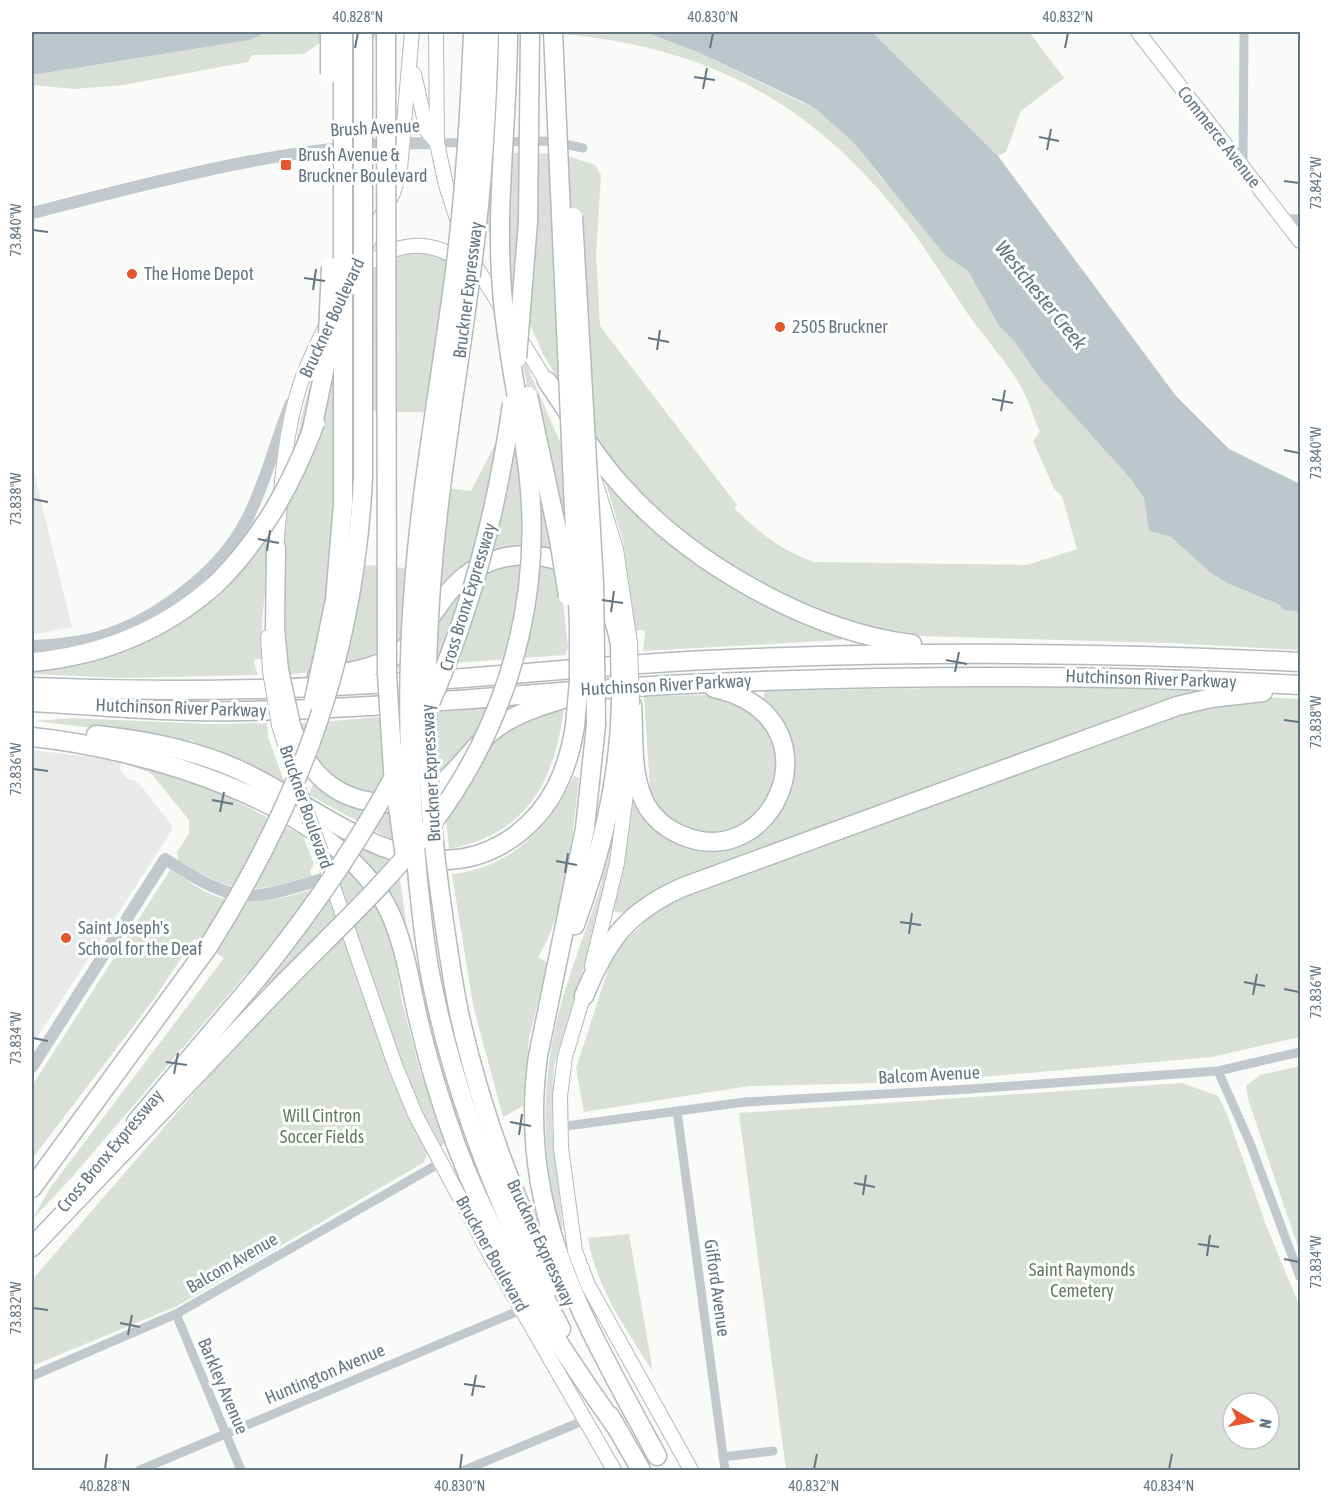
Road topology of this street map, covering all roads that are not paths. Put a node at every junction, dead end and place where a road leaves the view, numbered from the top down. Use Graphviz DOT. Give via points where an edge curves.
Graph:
graph roads {
  1 [pos="330,32"];
  2 [pos="343,32"];
  3 [pos="363,32"];
  4 [pos="386,32"];
  5 [pos="412,32"];
  6 [pos="436,32"];
  7 [pos="473,32"];
  8 [pos="489,32"];
  9 [pos="508,32"];
  10 [pos="530,32"];
  11 [pos="553,32"];
  12 [pos="560,32"];
  13 [pos="1138,32"];
  14 [pos="1244,32"];
  15 [pos="411,63"];
  16 [pos="403,143"];
  17 [pos="437,143"];
  18 [pos="583,148"];
  19 [pos="1243,168"];
  20 [pos="502,201"];
  21 [pos="32,213"];
  22 [pos="1283,219"];
  23 [pos="1300,219"];
  24 [pos="1300,241"];
  25 [pos="343,253"];
  26 [pos="487,288"];
  27 [pos="342,294"];
  28 [pos="305,370"];
  29 [pos="547,381"];
  30 [pos="311,434"];
  31 [pos="276,548"];
  32 [pos="625,644"];
  33 [pos="32,646"];
  34 [pos="976,652"];
  35 [pos="32,662"];
  36 [pos="1300,662"];
  37 [pos="685,684"];
  38 [pos="1300,686"];
  39 [pos="32,687"];
  40 [pos="237,688"];
  41 [pos="593,689"];
  42 [pos="32,702"];
  43 [pos="627,705"];
  44 [pos="285,725"];
  45 [pos="575,726"];
  46 [pos="32,729"];
  47 [pos="32,737"];
  48 [pos="329,877"];
  49 [pos="413,880"];
  50 [pos="246,881"];
  51 [pos="584,996"];
  52 [pos="545,1018"];
  53 [pos="1300,1052"];
  54 [pos="32,1067"];
  55 [pos="1218,1071"];
  56 [pos="677,1111"];
  57 [pos="560,1127"];
  58 [pos="441,1163"];
  59 [pos="32,1188"];
  60 [pos="32,1246"];
  61 [pos="1300,1277"];
  62 [pos="523,1309"];
  63 [pos="176,1314"];
  64 [pos="32,1376"];
  65 [pos="585,1420"];
  66 [pos="616,1427"];
  67 [pos="225,1434"];
  68 [pos="773,1451"];
  69 [pos="723,1457"];
  70 [pos="661,1463"];
  71 [pos="140,1470"];
  72 [pos="241,1470"];
  73 [pos="465,1470"];
  74 [pos="614,1470"];
  75 [pos="641,1470"];
  76 [pos="690,1470"];
  77 [pos="725,1470"];
  1 -- 30 [label="highway, bridge" via="331,311 326,368"];
  2 -- 25 [label="highway, bridge"];
  3 -- 50 [label="highway, Cross Bronx Expressway, bridge" via="363,466 354,574 342,641 319,725 290,795"];
  4 -- 49 [label="highway, bridge" via="387,674 393,771"];
  5 -- 15 [label="main road, Bruckner Boulevard"];
  6 -- 17 [label="main road"];
  7 -- 49 [label="highway, Bruckner Expressway, bridge" via="460,224 413,597 408,735"];
  8 -- 70 [label="highway, Bruckner Expressway, bridge" via="476,228 430,599 427,734 438,878 460,1015 505,1164 559,1289"];
  9 -- 20 [label="highway, bridge"];
  10 -- 60 [label="highway, Cross Bronx Expressway, bridge" via="528,205 519,344 505,451 478,577 440,685 402,765 354,846 256,980"];
  11 -- 45 [label="highway, bridge" via="579,624"];
  12 -- 52 [label="highway, bridge" via="597,660 596,725 583,838"];
  13 -- 19 [label="main road, Commerce Avenue"];
  14 -- 19 [label="street"];
  15 -- 16 [label="main road, Bruckner Boulevard"];
  15 -- 17 [label="main road" via="427,131"];
  16 -- 17 [label="street, Brush Avenue"];
  16 -- 21 [label="street, Brush Avenue" via="268,156"];
  16 -- 27 [label="main road, Bruckner Boulevard" via="393,193"];
  17 -- 18 [label="street, Brush Avenue" via="549,141"];
  17 -- 26 [label="main road" via="450,201"];
  19 -- 22 [label="main road, Commerce Avenue"];
  20 -- 45 [label="highway, bridge" via="511,302 566,580"];
  20 -- 60 [label="highway, bridge" via="503,309 528,468 532,527 527,596 510,672 481,745 440,813 402,860"];
  22 -- 23 [label="street"];
  22 -- 24 [label="main road, Commerce Avenue"];
  25 -- 30 [label="highway, bridge" via="332,363"];
  25 -- 50 [label="highway, bridge" via="344,486 335,600 306,734 278,811"];
  26 -- 27 [label="main road" via="444,250 407,246 391,249 370,261"];
  26 -- 29 [label="main road"];
  27 -- 28 [label="main road, Bruckner Boulevard"];
  28 -- 31 [label="main road, Bruckner Boulevard" via="289,430"];
  28 -- 33 [label="street" via="247,520 214,565 179,595 119,630 85,640"];
  29 -- 32 [label="highway" via="606,559"];
  29 -- 34 [label="highway" via="623,488 677,536 723,568 835,626 890,641"];
  30 -- 35 [label="highway, bridge" via="287,489 266,524 215,585 179,613 130,639 75,655"];
  31 -- 44 [label="highway, bridge" via="274,670"];
  32 -- 40 [label="highway" via="607,601 587,575 547,557 516,555 488,562 463,578 412,641 383,662 343,673"];
  32 -- 43 [label="highway, bridge"];
  34 -- 36 [label="highway, Hutchinson River Parkway"];
  34 -- 40 [label="highway, Hutchinson River Parkway" via="696,660 394,683"];
  37 -- 38 [label="highway, Hutchinson River Parkway" via="1034,676"];
  37 -- 41 [label="highway, Hutchinson River Parkway"];
  37 -- 43 [label="highway" via="718,689 748,700 771,720 782,743 786,770 779,797 762,820 738,835 718,840 686,837 650,811 638,785"];
  38 -- 51 [label="highway" via="1177,706 683,887 626,922 607,946"];
  39 -- 40 [label="highway"];
  41 -- 42 [label="highway, Hutchinson River Parkway" via="244,711"];
  41 -- 44 [label="highway" via="503,723 438,786 402,802 365,801 329,784 304,759"];
  43 -- 51 [label="main road" via="628,785 622,834"];
  43 -- 52 [label="highway" via="609,816"];
  44 -- 48 [label="main road, Bruckner Boulevard, bridge" via="299,790"];
  45 -- 46 [label="highway" via="564,773 534,819 512,838 488,851 438,861 381,847 245,773 195,753 146,741"];
  47 -- 66 [label="highway" via="102,747 188,771 306,828 344,853 365,875 397,931 433,1076 480,1203 549,1331"];
  48 -- 54 [label="street" via="275,893 242,896 210,887 165,859"];
  48 -- 58 [label="main road, Bruckner Boulevard" via="402,1083"];
  49 -- 66 [label="highway, Bruckner Expressway" via="432,986 462,1098 495,1188 551,1309"];
  50 -- 59 [label="highway, Cross Bronx Expressway, bridge" via="208,947"];
  51 -- 57 [label="main road" via="563,1066"];
  52 -- 70 [label="highway" via="534,1114 544,1210 576,1301"];
  53 -- 55 [label="street, Balcom Avenue"];
  55 -- 56 [label="street, Balcom Avenue" via="745,1102"];
  55 -- 61 [label="street" via="1250,1143"];
  56 -- 57 [label="street, Balcom Avenue"];
  56 -- 69 [label="street, Gifford Avenue"];
  57 -- 76 [label="main road" via="572,1231 581,1269"];
  58 -- 62 [label="main road, Bruckner Boulevard"];
  58 -- 63 [label="street, Balcom Avenue"];
  62 -- 65 [label="main road, Bruckner Boulevard"];
  62 -- 67 [label="street, Huntington Avenue"];
  63 -- 64 [label="street, Balcom Avenue"];
  63 -- 67 [label="street, Barkley Avenue"];
  65 -- 73 [label="street"];
  65 -- 74 [label="main road, Bruckner Boulevard"];
  66 -- 75 [label="highway, Bruckner Expressway"];
  67 -- 71 [label="street, Huntington Avenue"];
  67 -- 72 [label="street, Barkley Avenue"];
  68 -- 69 [label="street"];
  69 -- 77 [label="street, Gifford Avenue"];
}
